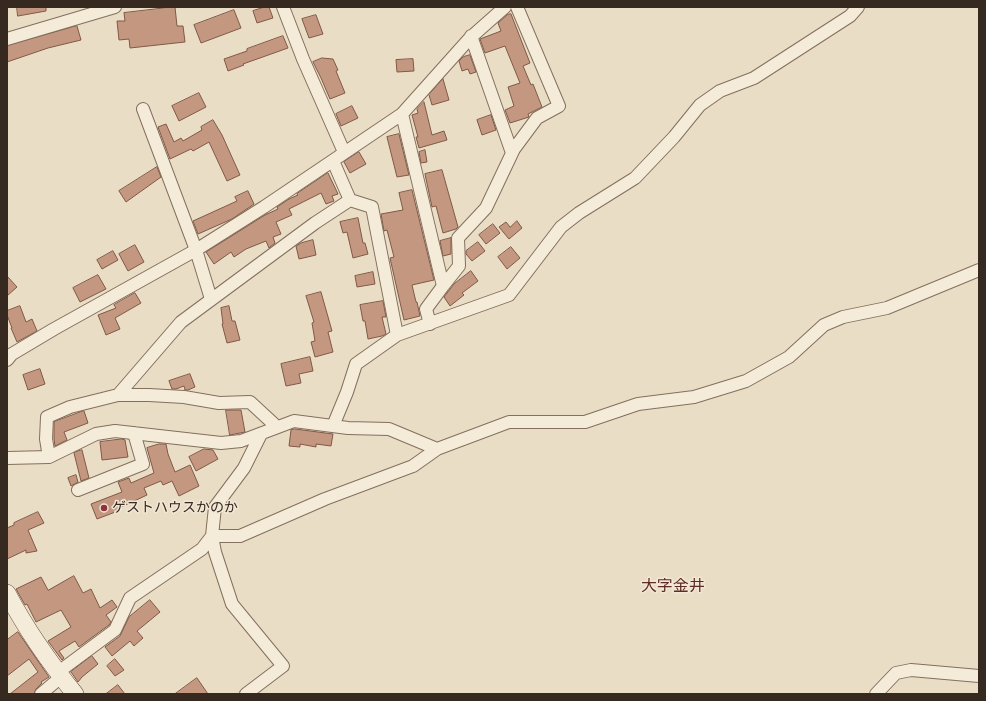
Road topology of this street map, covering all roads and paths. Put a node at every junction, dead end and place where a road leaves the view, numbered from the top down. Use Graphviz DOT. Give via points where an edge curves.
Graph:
graph roads {
  1 [pos="116,7"];
  2 [pos="283,7"];
  3 [pos="505,7"];
  4 [pos="517,7"];
  5 [pos="858,7"];
  6 [pos="100,9"];
  7 [pos="471,36"];
  8 [pos="7,38"];
  9 [pos="143,109"];
  10 [pos="402,114"];
  11 [pos="344,152"];
  12 [pos="512,153"];
  13 [pos="333,161"];
  14 [pos="350,200"];
  15 [pos="196,250"];
  16 [pos="979,270"];
  17 [pos="443,286"];
  18 [pos="211,299"];
  19 [pos="430,324"];
  20 [pos="397,335"];
  21 [pos="7,360"];
  22 [pos="118,395"];
  23 [pos="333,426"];
  24 [pos="277,427"];
  25 [pos="134,433"];
  26 [pos="260,434"];
  27 [pos="437,449"];
  28 [pos="50,457"];
  29 [pos="7,458"];
  30 [pos="78,490"];
  31 [pos="212,536"];
  32 [pos="7,593"];
  33 [pos="59,675"];
  34 [pos="979,676"];
  35 [pos="41,694"];
  36 [pos="75,694"];
  37 [pos="246,694"];
  38 [pos="876,694"];
  1 -- 6 [label="street"];
  2 -- 11 [label="street"];
  3 -- 7 [label="street"];
  4 -- 12 [label="street" via="559,106 537,118"];
  5 -- 19 [label="street" via="850,16 754,78 720,91 700,105 635,178 561,227 509,295"];
  6 -- 8 [label="street"];
  7 -- 10 [label="street"];
  7 -- 12 [label="street"];
  9 -- 15 [label="street"];
  10 -- 11 [label="street"];
  10 -- 17 [label="street"];
  11 -- 13 [label="street"];
  12 -- 17 [label="street" via="486,208 458,238 459,266"];
  13 -- 14 [label="street"];
  13 -- 15 [label="street"];
  14 -- 18 [label="street"];
  14 -- 20 [label="street" via="372,207"];
  15 -- 18 [label="street"];
  15 -- 21 [label="street" via="54,329 12,354"];
  16 -- 27 [label="street" via="887,308 843,317 824,325 789,357 746,381 694,397 638,404 585,422 509,422"];
  17 -- 19 [label="street" via="426,309"];
  18 -- 22 [label="street" via="181,322"];
  19 -- 20 [label="street"];
  20 -- 23 [label="street" via="356,364"];
  22 -- 24 [label="street" via="184,397 219,403 250,402"];
  22 -- 28 [label="street" via="47,417 46,439"];
  23 -- 24 [label="street" via="294,421"];
  23 -- 27 [label="street" via="389,429"];
  24 -- 26 [label="street"];
  25 -- 26 [label="street" via="221,443 241,441"];
  25 -- 28 [label="street" via="115,431 96,434"];
  25 -- 30 [label="street" via="143,464"];
  26 -- 31 [label="street" via="244,468 215,507"];
  27 -- 31 [label="street" via="413,466 325,499 240,536"];
  28 -- 29 [label="street"];
  31 -- 33 [label="street" via="202,549 130,598 115,630"];
  31 -- 37 [label="street" via="232,604 284,666"];
  32 -- 33 [label="street" via="23,622"];
  33 -- 35 [label="street"];
  33 -- 36 [label="street"];
  34 -- 38 [label="street" via="911,670 896,673"];
}
